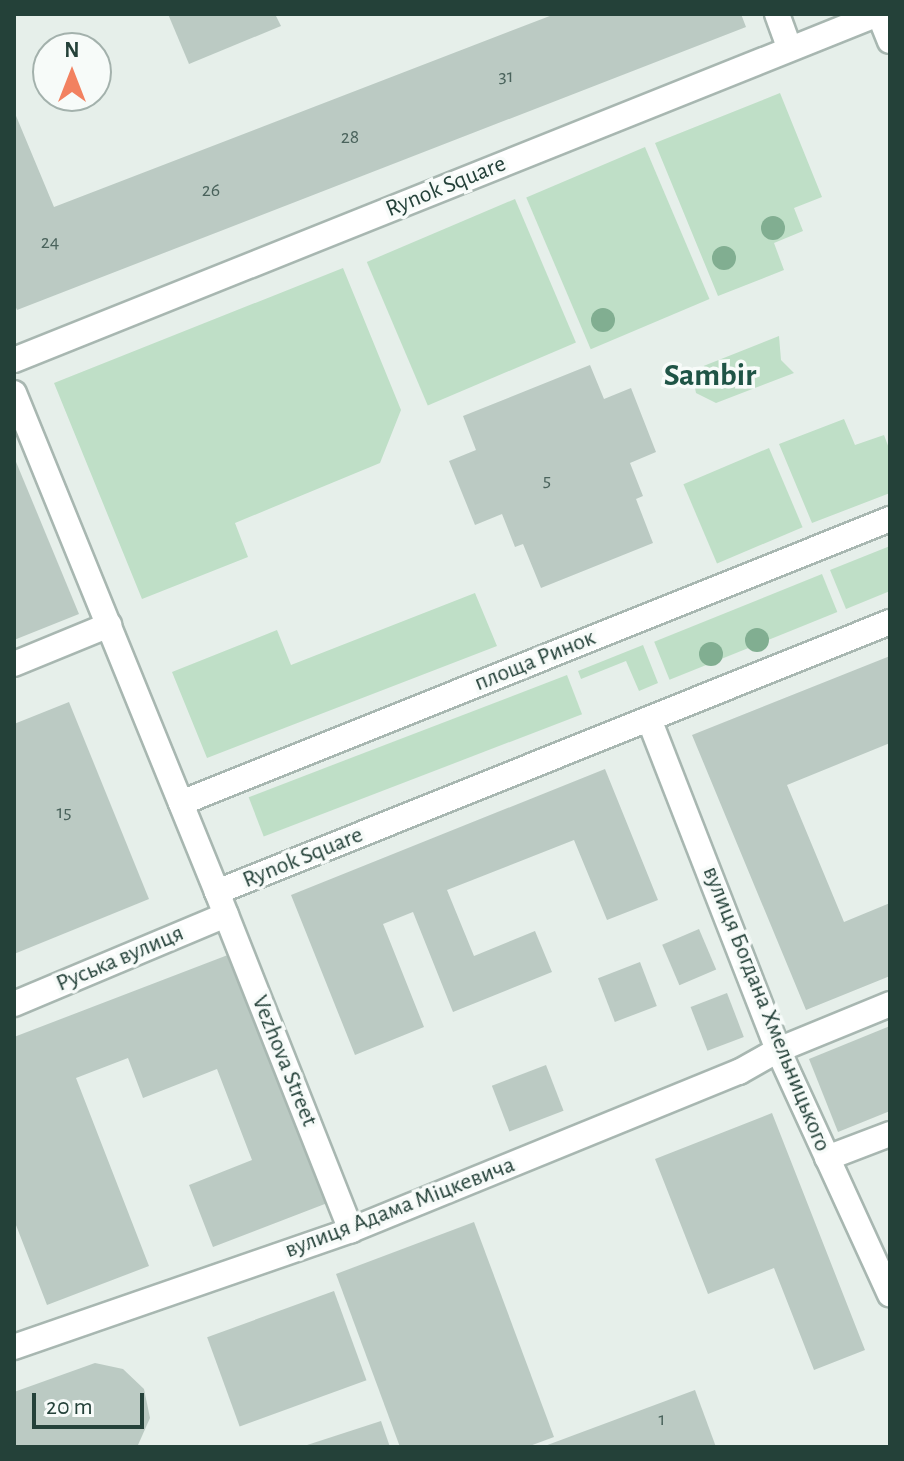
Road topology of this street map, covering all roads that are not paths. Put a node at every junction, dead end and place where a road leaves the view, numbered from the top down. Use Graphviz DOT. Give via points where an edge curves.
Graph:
graph roads {
  1 [pos="777,14"];
  2 [pos="878,14"];
  3 [pos="890,41"];
  4 [pos="790,49"];
  5 [pos="14,360"];
  6 [pos="14,393"];
  7 [pos="890,519"];
  8 [pos="890,622"];
  9 [pos="109,625"];
  10 [pos="14,664"];
  11 [pos="649,719"];
  12 [pos="181,803"];
  13 [pos="217,892"];
  14 [pos="226,915"];
  15 [pos="14,1004"];
  16 [pos="890,1004"];
  17 [pos="778,1050"];
  18 [pos="890,1134"];
  19 [pos="827,1158"];
  20 [pos="351,1230"];
  21 [pos="890,1295"];
  22 [pos="14,1347"];
  1 -- 4 [label="street"];
  2 -- 3 [label="street, Rynok Square"];
  2 -- 4 [label="street, Rynok Square"];
  4 -- 5 [label="street, Rynok Square"];
  6 -- 9 [label="street, Rynok Square"];
  7 -- 12 [label="street, площа Ринок"];
  8 -- 11 [label="street, Rynok Square"];
  9 -- 10 [label="street"];
  9 -- 12 [label="street, Rynok Square"];
  11 -- 13 [label="street, Rynok Square"];
  11 -- 17 [label="street, вулиця Богдана Хмельницького"];
  12 -- 13 [label="street, Rynok Square"];
  13 -- 14 [label="street, Vezhova Street"];
  14 -- 15 [label="street, Руська вулиця"];
  14 -- 20 [label="street, Vezhova Street"];
  16 -- 17 [label="street, вулиця Адама Міцкевича"];
  17 -- 19 [label="street, вулиця Богдана Хмельницького"];
  17 -- 20 [label="street, вулиця Адама Міцкевича" via="739,1072"];
  18 -- 19 [label="street"];
  19 -- 21 [label="street, вулиця Богдана Хмельницького"];
  20 -- 22 [label="street, вулиця Адама Міцкевича"];
}
